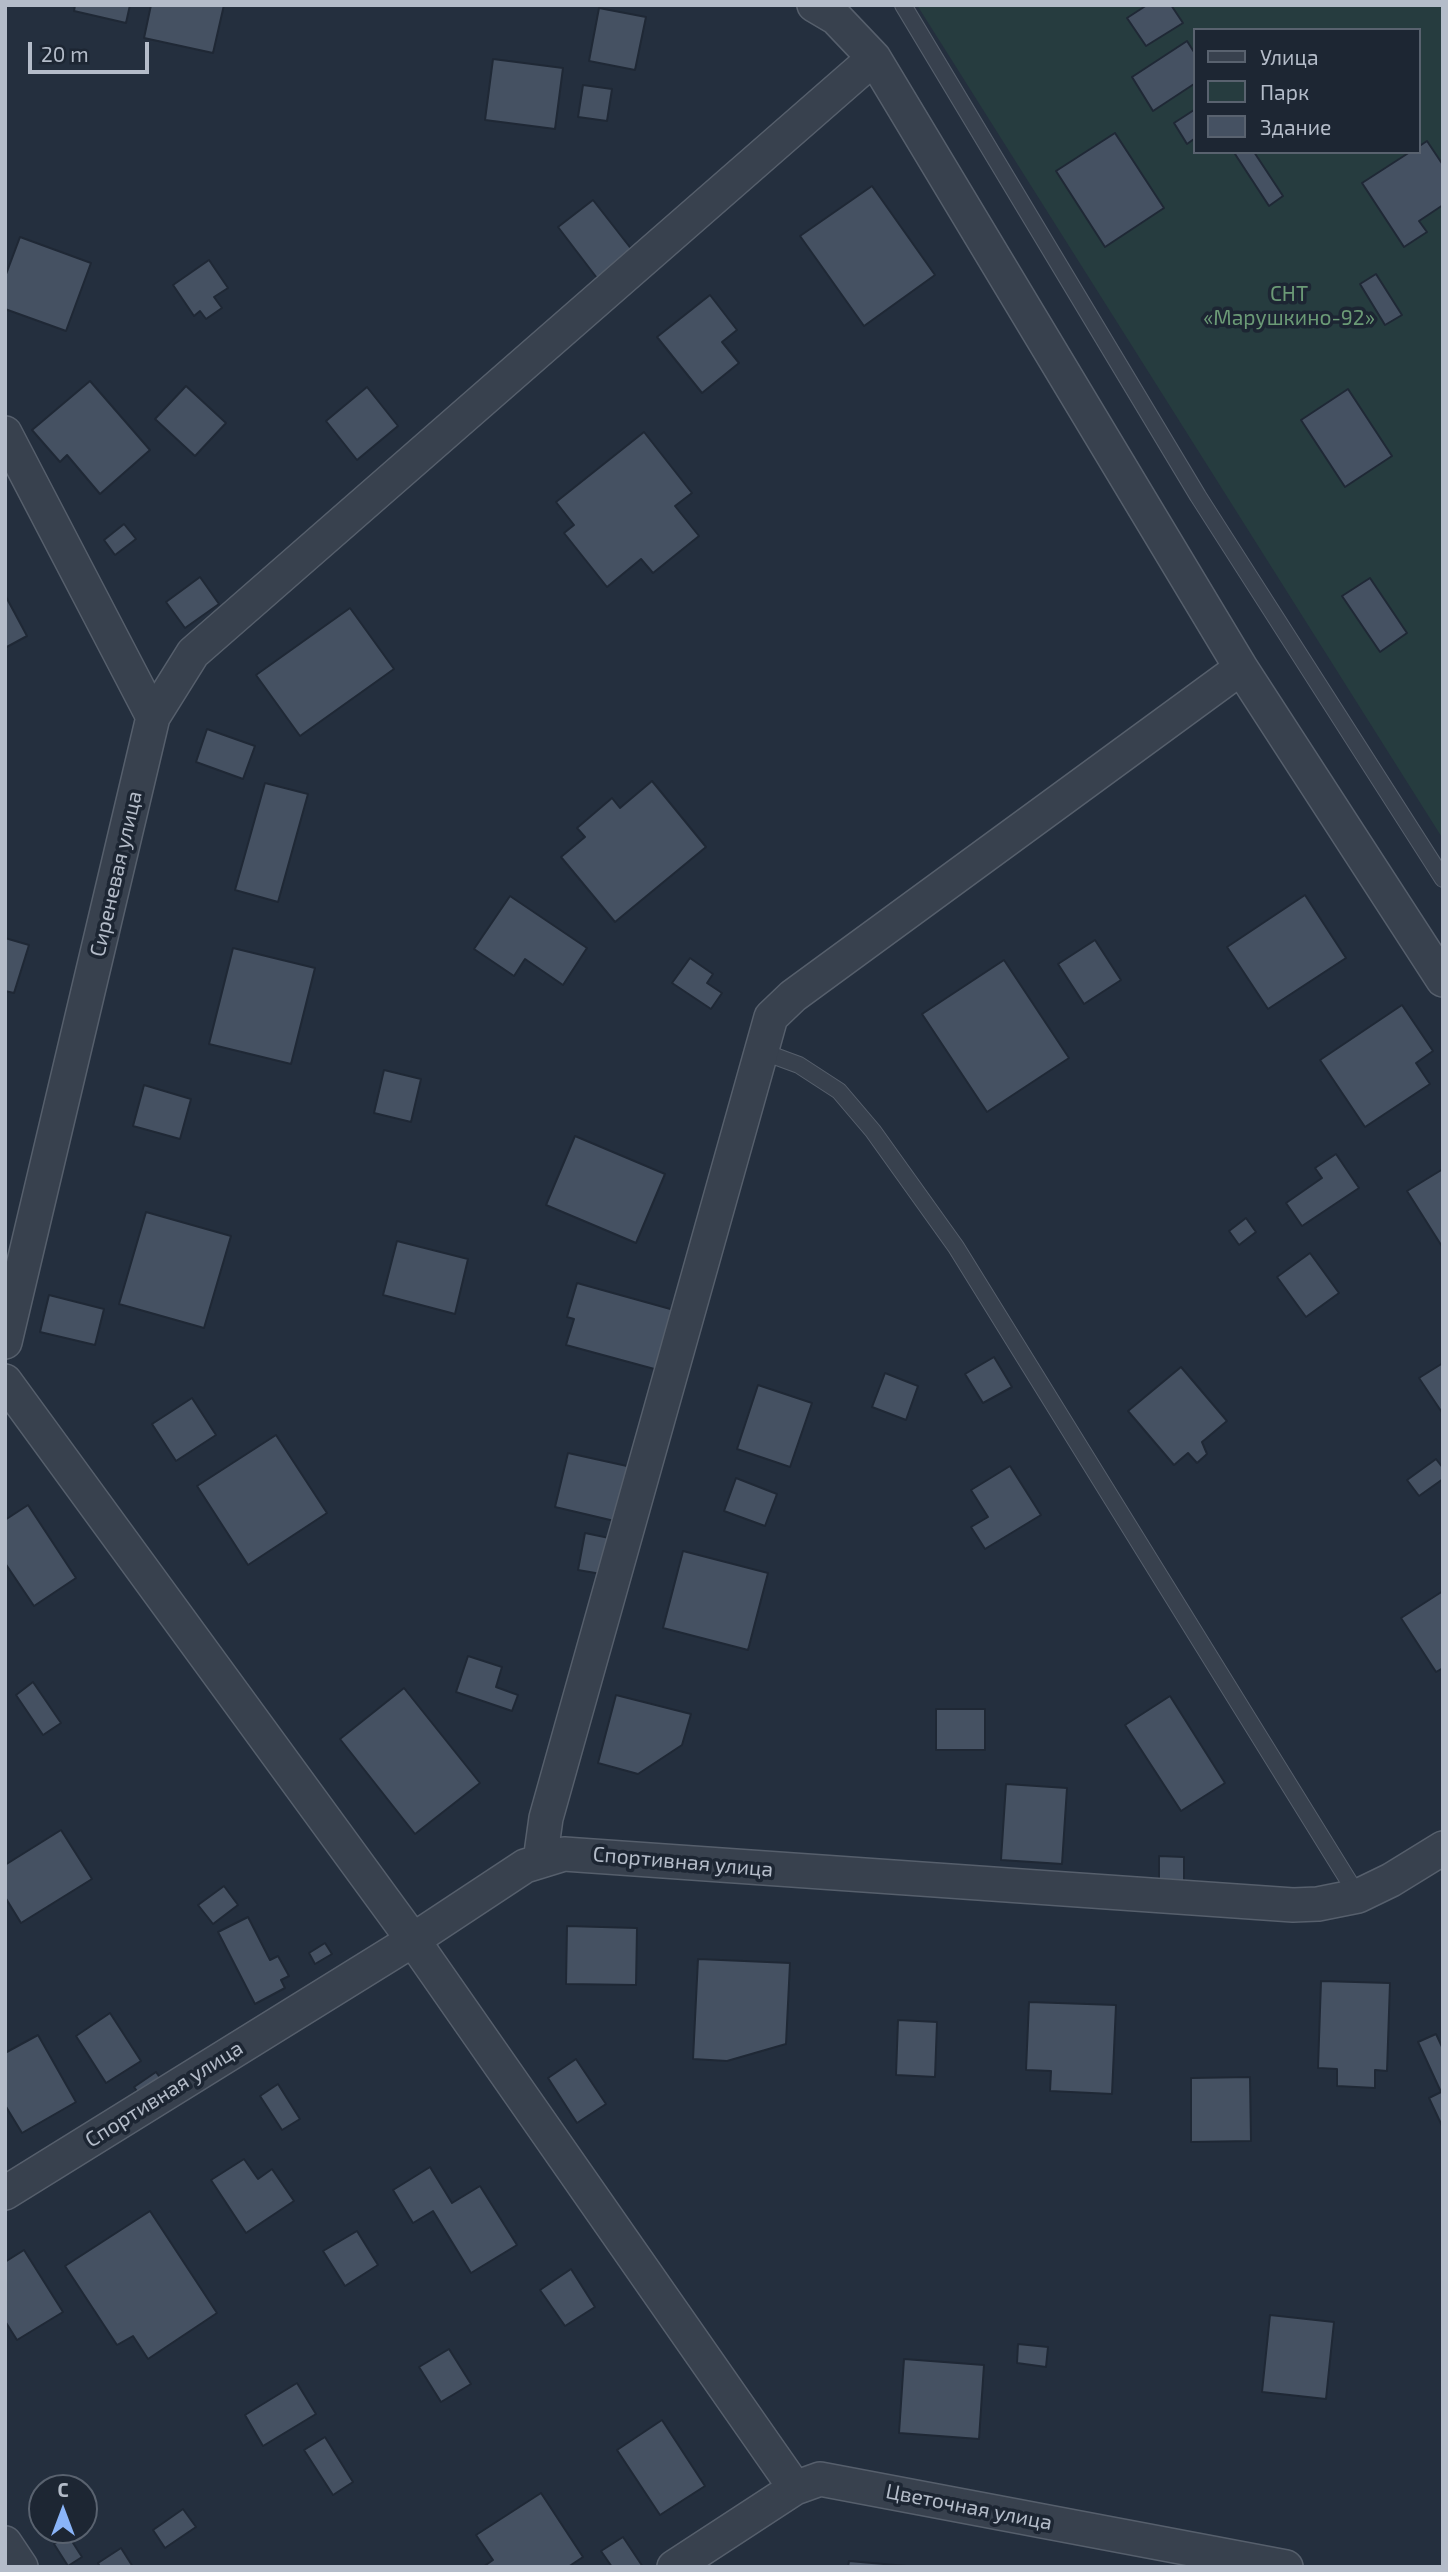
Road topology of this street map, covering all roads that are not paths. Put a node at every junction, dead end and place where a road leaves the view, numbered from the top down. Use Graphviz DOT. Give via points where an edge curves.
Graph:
graph roads {
  1 [pos="814,5"];
  2 [pos="904,5"];
  3 [pos="874,58"];
  4 [pos="5,433"];
  5 [pos="1241,668"];
  6 [pos="153,717"];
  7 [pos="1443,879"];
  8 [pos="1443,980"];
  9 [pos="761,1051"];
  10 [pos="5,1342"];
  11 [pos="5,1381"];
  12 [pos="1443,1848"];
  13 [pos="540,1861"];
  14 [pos="1358,1896"];
  15 [pos="413,1940"];
  16 [pos="5,2193"];
  17 [pos="795,2487"];
  18 [pos="5,2543"];
  19 [pos="21,2567"];
  20 [pos="674,2567"];
  21 [pos="1286,2567"];
  1 -- 3 [label="street" via="836,18"];
  2 -- 7 [label="lane" via="1198,496"];
  3 -- 5 [label="street"];
  3 -- 6 [label="street, Сиреневая улица" via="205,639"];
  4 -- 6 [label="street"];
  5 -- 8 [label="street"];
  5 -- 9 [label="street" via="793,996 771,1017"];
  6 -- 10 [label="street, Сиреневая улица"];
  9 -- 13 [label="street" via="546,1818"];
  9 -- 14 [label="lane" via="799,1065 839,1091 956,1247"];
  11 -- 15 [label="street"];
  12 -- 14 [label="street, Спортивная улица"];
  13 -- 14 [label="street, Спортивная улица" via="564,1854 587,1855 1293,1905"];
  13 -- 15 [label="street, Спортивная улица" via="525,1866"];
  15 -- 16 [label="street, Спортивная улица"];
  15 -- 17 [label="street"];
  17 -- 20 [label="street, Цветочная улица"];
  17 -- 21 [label="street, Цветочная улица" via="820,2479"];
  18 -- 19 [label="street"];
}
